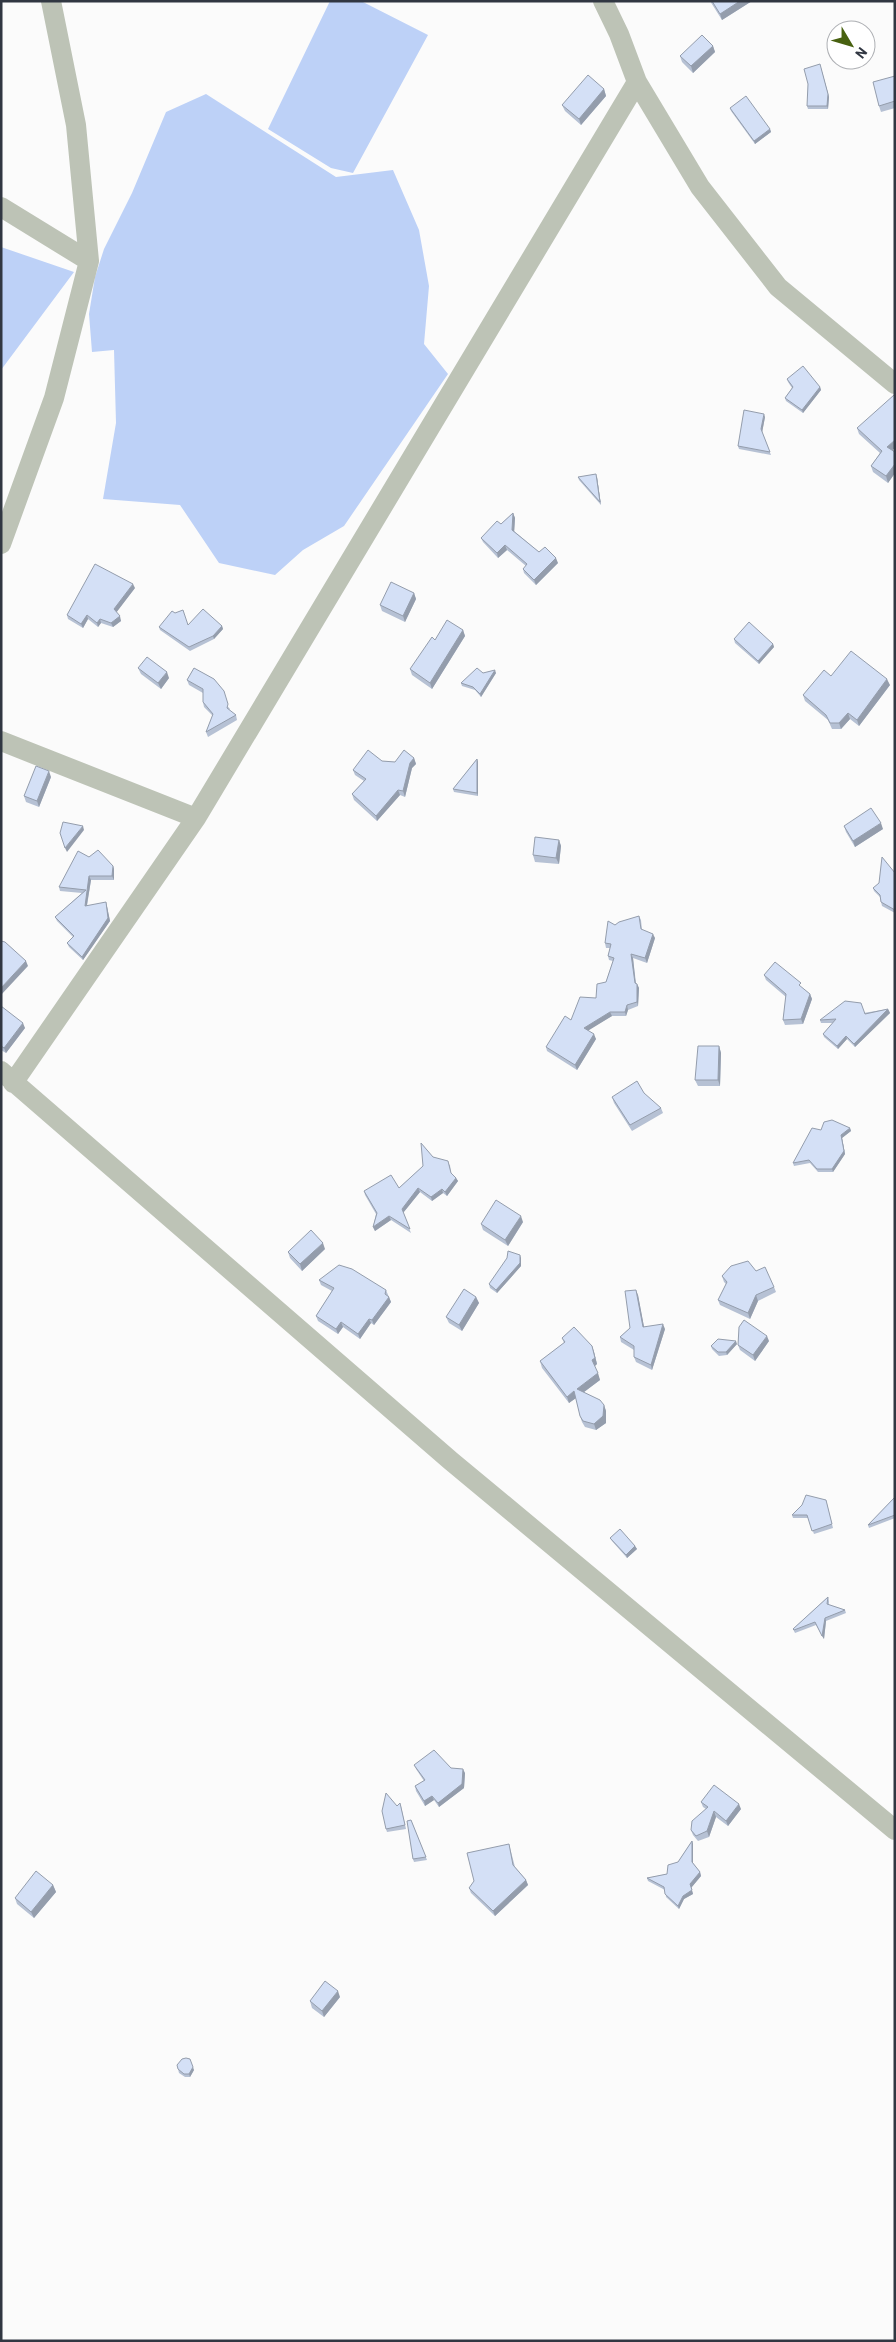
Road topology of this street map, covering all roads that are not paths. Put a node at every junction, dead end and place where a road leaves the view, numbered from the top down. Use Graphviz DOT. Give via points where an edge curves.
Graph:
graph roads {
  1 [pos="51,1"];
  2 [pos="603,1"];
  3 [pos="637,82"];
  4 [pos="1,207"];
  5 [pos="89,261"];
  6 [pos="895,384"];
  7 [pos="1,544"];
  8 [pos="1,741"];
  9 [pos="196,818"];
  10 [pos="7,1077"];
  11 [pos="895,1830"];
  1 -- 5 [label="street" via="76,125"];
  2 -- 3 [label="street"];
  3 -- 6 [label="street" via="700,187 778,287"];
  3 -- 9 [label="street"];
  4 -- 5 [label="street"];
  5 -- 7 [label="street" via="54,398"];
  8 -- 9 [label="street"];
  9 -- 10 [label="street"];
  10 -- 11 [label="street" via="451,1461"];
}
